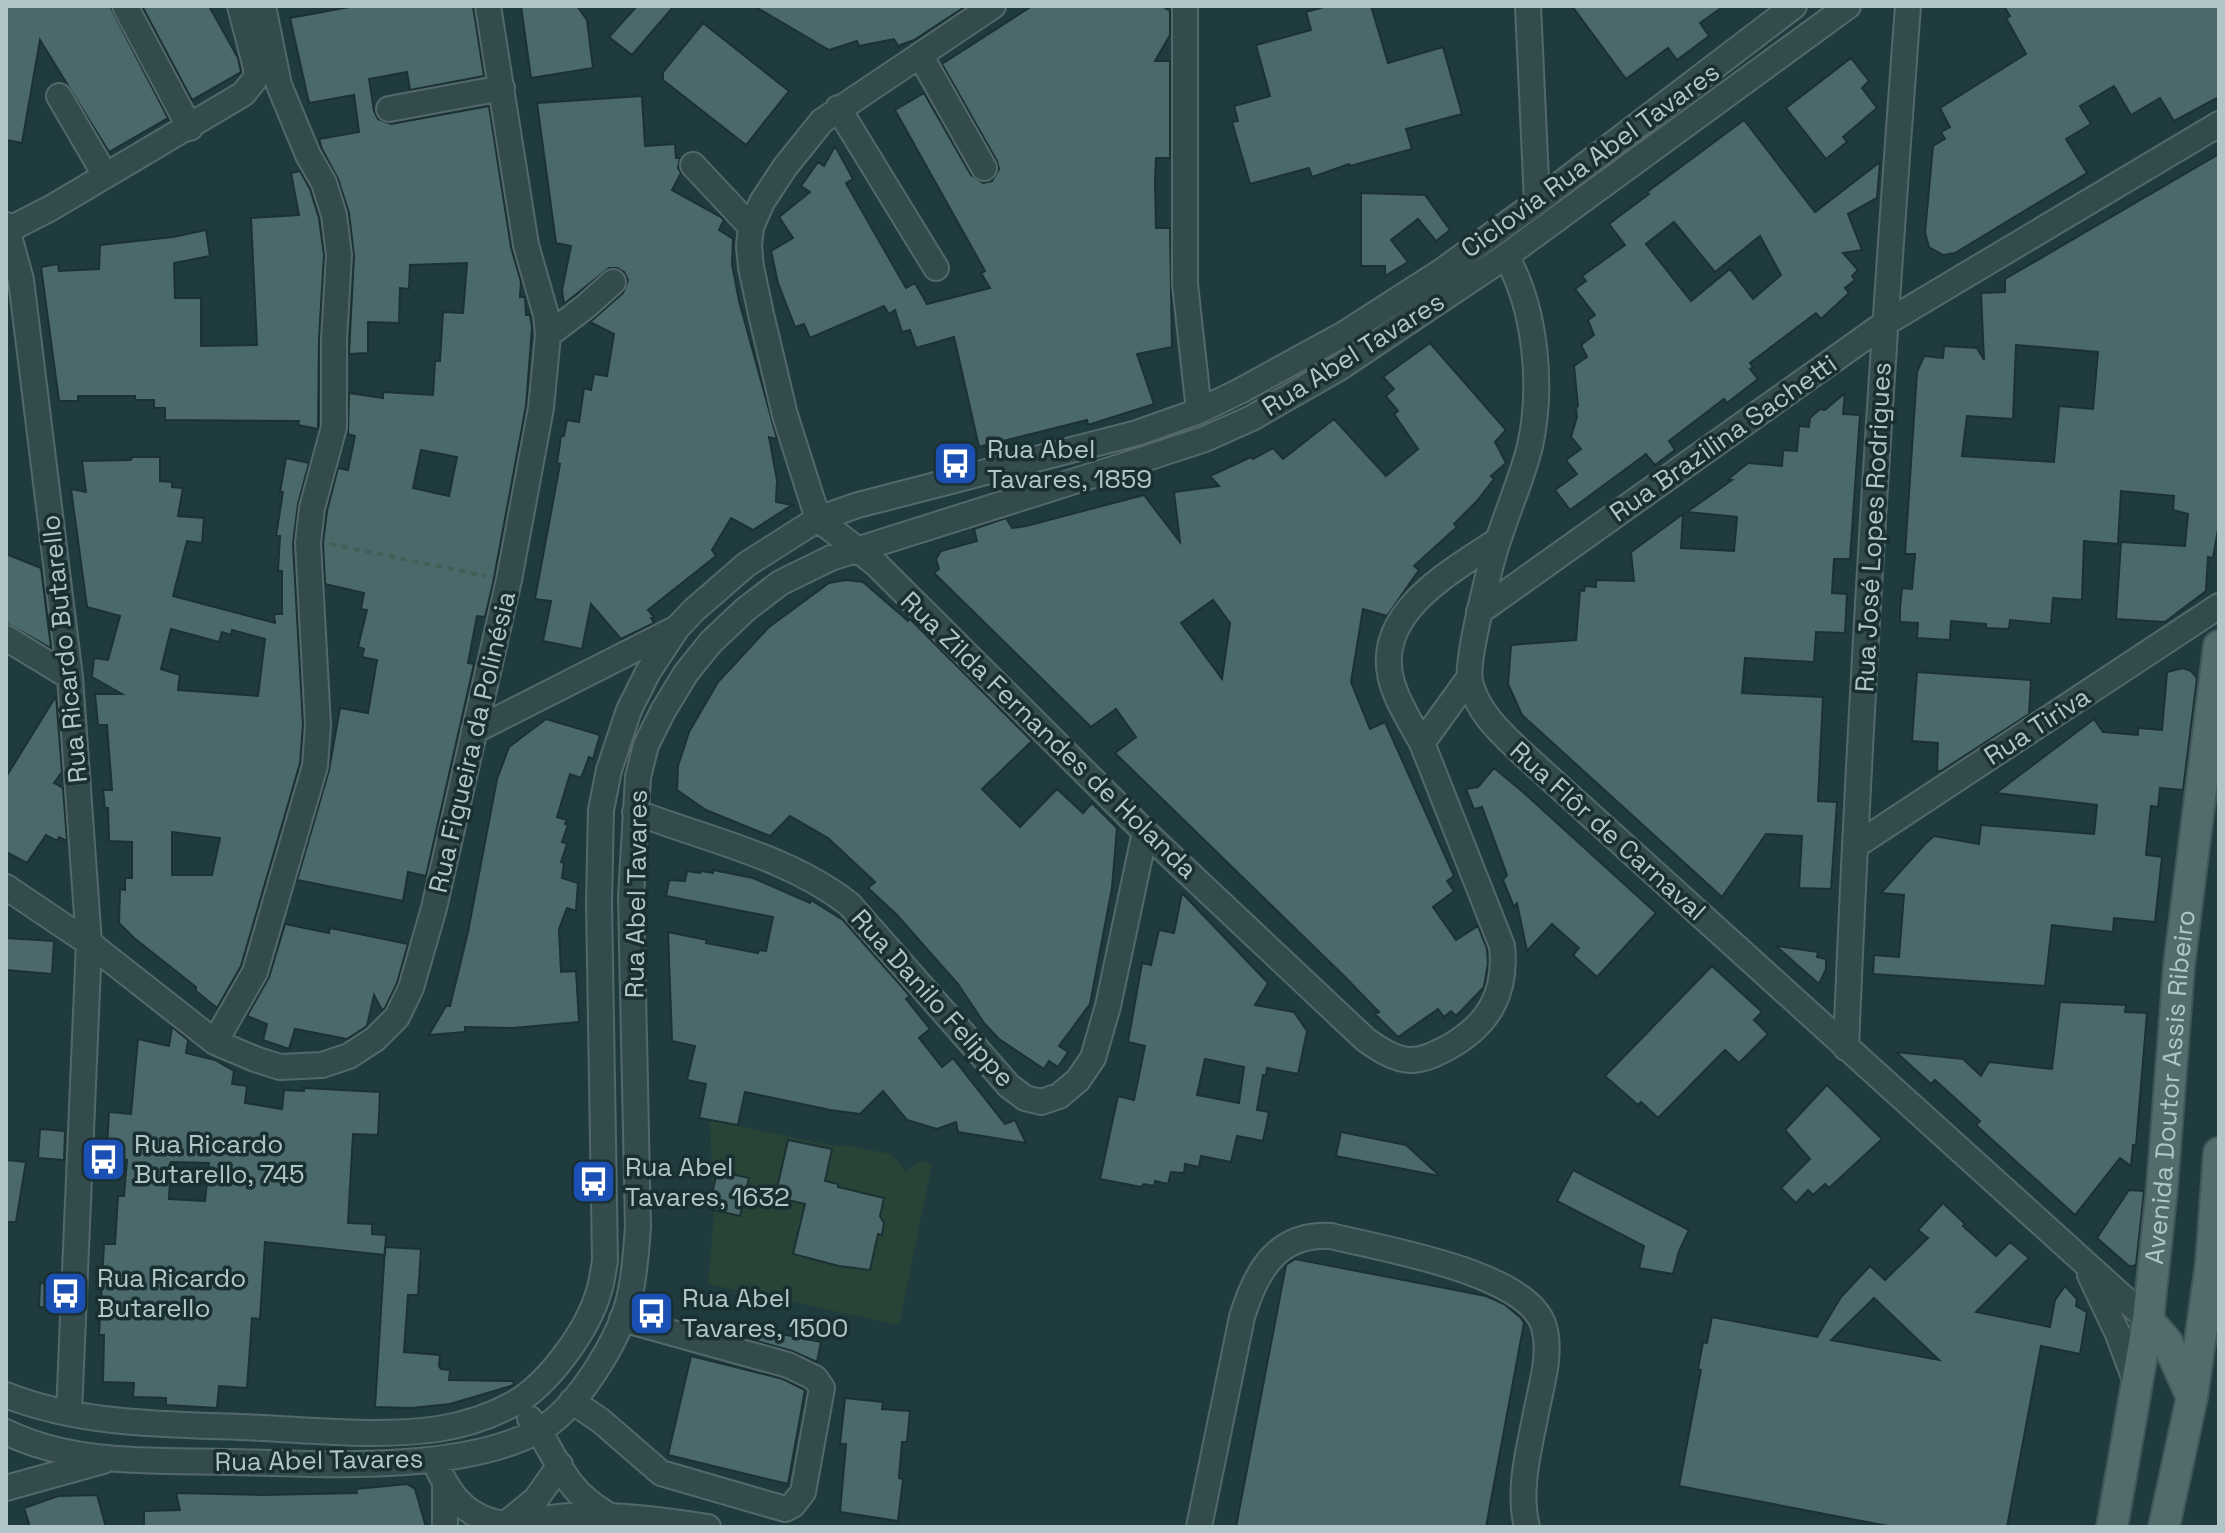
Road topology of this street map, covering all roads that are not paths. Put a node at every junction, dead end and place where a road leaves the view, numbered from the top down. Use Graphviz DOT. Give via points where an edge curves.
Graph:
graph roads {
  1 [pos="125,6"];
  2 [pos="240,6"];
  3 [pos="263,6"];
  4 [pos="488,6"];
  5 [pos="993,6"];
  6 [pos="1185,6"];
  7 [pos="1528,6"];
  8 [pos="1794,6"];
  9 [pos="1848,6"];
  10 [pos="1908,6"];
  11 [pos="920,55"];
  12 [pos="502,88"];
  13 [pos="59,96"];
  14 [pos="838,108"];
  15 [pos="389,109"];
  16 [pos="2219,124"];
  17 [pos="190,128"];
  18 [pos="693,165"];
  19 [pos="984,168"];
  20 [pos="105,175"];
  21 [pos="1537,202"];
  22 [pos="7,227"];
  23 [pos="751,227"];
  24 [pos="1506,256"];
  25 [pos="936,268"];
  26 [pos="613,282"];
  27 [pos="1884,324"];
  28 [pos="548,335"];
  29 [pos="1199,411"];
  30 [pos="818,519"];
  31 [pos="1498,540"];
  32 [pos="856,549"];
  33 [pos="2219,606"];
  34 [pos="1479,612"];
  35 [pos="677,628"];
  36 [pos="6,638"];
  37 [pos="2219,646"];
  38 [pos="70,677"];
  39 [pos="1469,678"];
  40 [pos="474,731"];
  41 [pos="1422,743"];
  42 [pos="635,812"];
  43 [pos="1145,832"];
  44 [pos="1855,846"];
  45 [pos="6,887"];
  46 [pos="89,943"];
  47 [pos="215,1042"];
  48 [pos="1846,1048"];
  49 [pos="2219,1153"];
  50 [pos="2086,1266"];
  51 [pos="622,1319"];
  52 [pos="2148,1320"];
  53 [pos="2138,1388"];
  54 [pos="6,1395"];
  55 [pos="2192,1397"];
  56 [pos="572,1401"];
  57 [pos="515,1403"];
  58 [pos="69,1413"];
  59 [pos="539,1431"];
  60 [pos="6,1432"];
  61 [pos="109,1459"];
  62 [pos="434,1460"];
  63 [pos="560,1465"];
  64 [pos="445,1485"];
  65 [pos="6,1488"];
  66 [pos="608,1515"];
  67 [pos="502,1526"];
  68 [pos="445,1527"];
  69 [pos="708,1527"];
  70 [pos="1199,1527"];
  71 [pos="1527,1527"];
  72 [pos="2112,1527"];
  73 [pos="2164,1527"];
  1 -- 17 [label="street"];
  2 -- 17 [label="street" via="256,78 243,94"];
  3 -- 47 [label="street" via="279,85 334,215 339,255 334,427 308,543 318,725 315,766 255,972"];
  4 -- 12 [label="street, Rua Figueira da Polinésia"];
  5 -- 11 [label="street"];
  6 -- 29 [label="street" via="1185,284"];
  7 -- 21 [label="street"];
  8 -- 21 [label="street, Rua Abel Tavares"];
  9 -- 24 [label="street, Rua Abel Tavares"];
  10 -- 27 [label="street, Rua José Lopes Rodrigues"];
  11 -- 14 [label="street"];
  11 -- 19 [label="street"];
  12 -- 15 [label="street"];
  12 -- 28 [label="street, Rua Figueira da Polinésia" via="526,245"];
  13 -- 20 [label="street"];
  14 -- 23 [label="street" via="792,157"];
  14 -- 25 [label="street"];
  16 -- 27 [label="street, Rua Brazilina Sachetti"];
  17 -- 20 [label="street"];
  18 -- 23 [label="street"];
  20 -- 22 [label="street"];
  21 -- 29 [label="street, Rua Abel Tavares" via="1344,334"];
  22 -- 38 [label="street, Rua Ricardo Butarello" via="21,280"];
  23 -- 30 [label="street" via="751,267 761,314"];
  24 -- 31 [label="street" via="1526,305 1536,388 1530,443"];
  24 -- 32 [label="street, Rua Abel Tavares" via="1339,368 1252,418 1205,439"];
  26 -- 28 [label="street"];
  27 -- 34 [label="street, Rua Brazilina Sachetti"];
  27 -- 44 [label="street, Rua José Lopes Rodrigues"];
  28 -- 40 [label="street, Rua Figueira da Polinésia" via="541,408 509,580"];
  29 -- 30 [label="street, Rua Abel Tavares" via="1092,446"];
  30 -- 32 [label="street, Rua Zilda Fernandes de Holanda"];
  30 -- 35 [label="street, Rua Abel Tavares" via="747,564"];
  31 -- 34 [label="street"];
  31 -- 41 [label="street, Rua Zilda Fernandes de Holanda" via="1442,578 1403,614 1393,633 1395,692"];
  32 -- 42 [label="street, Rua Abel Tavares" via="780,583 711,642 686,673 646,745"];
  32 -- 43 [label="street, Rua Zilda Fernandes de Holanda"];
  33 -- 44 [label="street, Rua Tiriva"];
  34 -- 39 [label="street"];
  35 -- 40 [label="street"];
  35 -- 57 [label="street, Rua Abel Tavares" via="629,710 601,810 605,1261 599,1291 561,1360"];
  36 -- 38 [label="street"];
  37 -- 52 [label="main road, Avenida Doutor Assis Ribeiro" via="2179,966"];
  38 -- 46 [label="street, Rua Ricardo Butarello"];
  39 -- 41 [label="street"];
  39 -- 48 [label="street, Rua Flôr de Carnaval" via="1496,729"];
  40 -- 47 [label="street, Rua Figueira da Polinésia" via="434,908 397,1017 349,1056 322,1065 280,1067"];
  41 -- 43 [label="street, Rua Zilda Fernandes de Holanda" via="1502,946 1504,965 1497,998 1483,1020 1431,1056 1409,1060 1366,1040"];
  42 -- 43 [label="street, Rua Danilo Felippe" via="771,859 831,890 1009,1086 1041,1102 1059,1096 1078,1080 1093,1058"];
  42 -- 51 [label="street, Rua Abel Tavares" via="631,897 638,1227 629,1303"];
  44 -- 48 [label="street, Rua José Lopes Rodrigues"];
  45 -- 46 [label="street, Rua Figueira da Polinésia"];
  46 -- 47 [label="street, Rua Figueira da Polinésia"];
  46 -- 58 [label="street, Rua Ricardo Butarello"];
  48 -- 50 [label="street, Rua Flôr de Carnaval"];
  49 -- 55 [label="main road, Avenida Doutor Assis Ribeiro" via="2211,1264"];
  50 -- 52 [label="street, Rua Flôr de Carnaval"];
  50 -- 53 [label="street, Rua Flôr de Carnaval"];
  51 -- 56 [label="street, Rua Abel Tavares"];
  51 -- 56 [label="street" via="788,1365 815,1378 822,1388 803,1492 785,1509 661,1473"];
  52 -- 53 [label="main road, Avenida Doutor Assis Ribeiro"];
  52 -- 55 [label="main road" via="2167,1342"];
  53 -- 72 [label="main road, Avenida Doutor Assis Ribeiro"];
  54 -- 58 [label="street, Rua Abel Tavares"];
  55 -- 73 [label="main road, Avenida Doutor Assis Ribeiro"];
  56 -- 59 [label="street, Rua Abel Tavares"];
  57 -- 58 [label="street, Rua Abel Tavares" via="479,1420 439,1429 379,1433 161,1424"];
  57 -- 59 [label="street"];
  59 -- 62 [label="street, Rua Abel Tavares"];
  59 -- 63 [label="street"];
  60 -- 61 [label="street, Rua Abel Tavares"];
  61 -- 62 [label="street, Rua Abel Tavares" via="313,1464"];
  61 -- 65 [label="street"];
  62 -- 64 [label="street"];
  63 -- 66 [label="street" via="587,1501"];
  63 -- 67 [label="street" via="536,1499"];
  64 -- 67 [label="street" via="464,1507"];
  64 -- 68 [label="street"];
  66 -- 67 [label="street" via="546,1517"];
  66 -- 69 [label="street"];
  70 -- 71 [label="street" via="1249,1296 1280,1250 1313,1235 1482,1275 1537,1312 1545,1328 1546,1356 1524,1480"];
}
